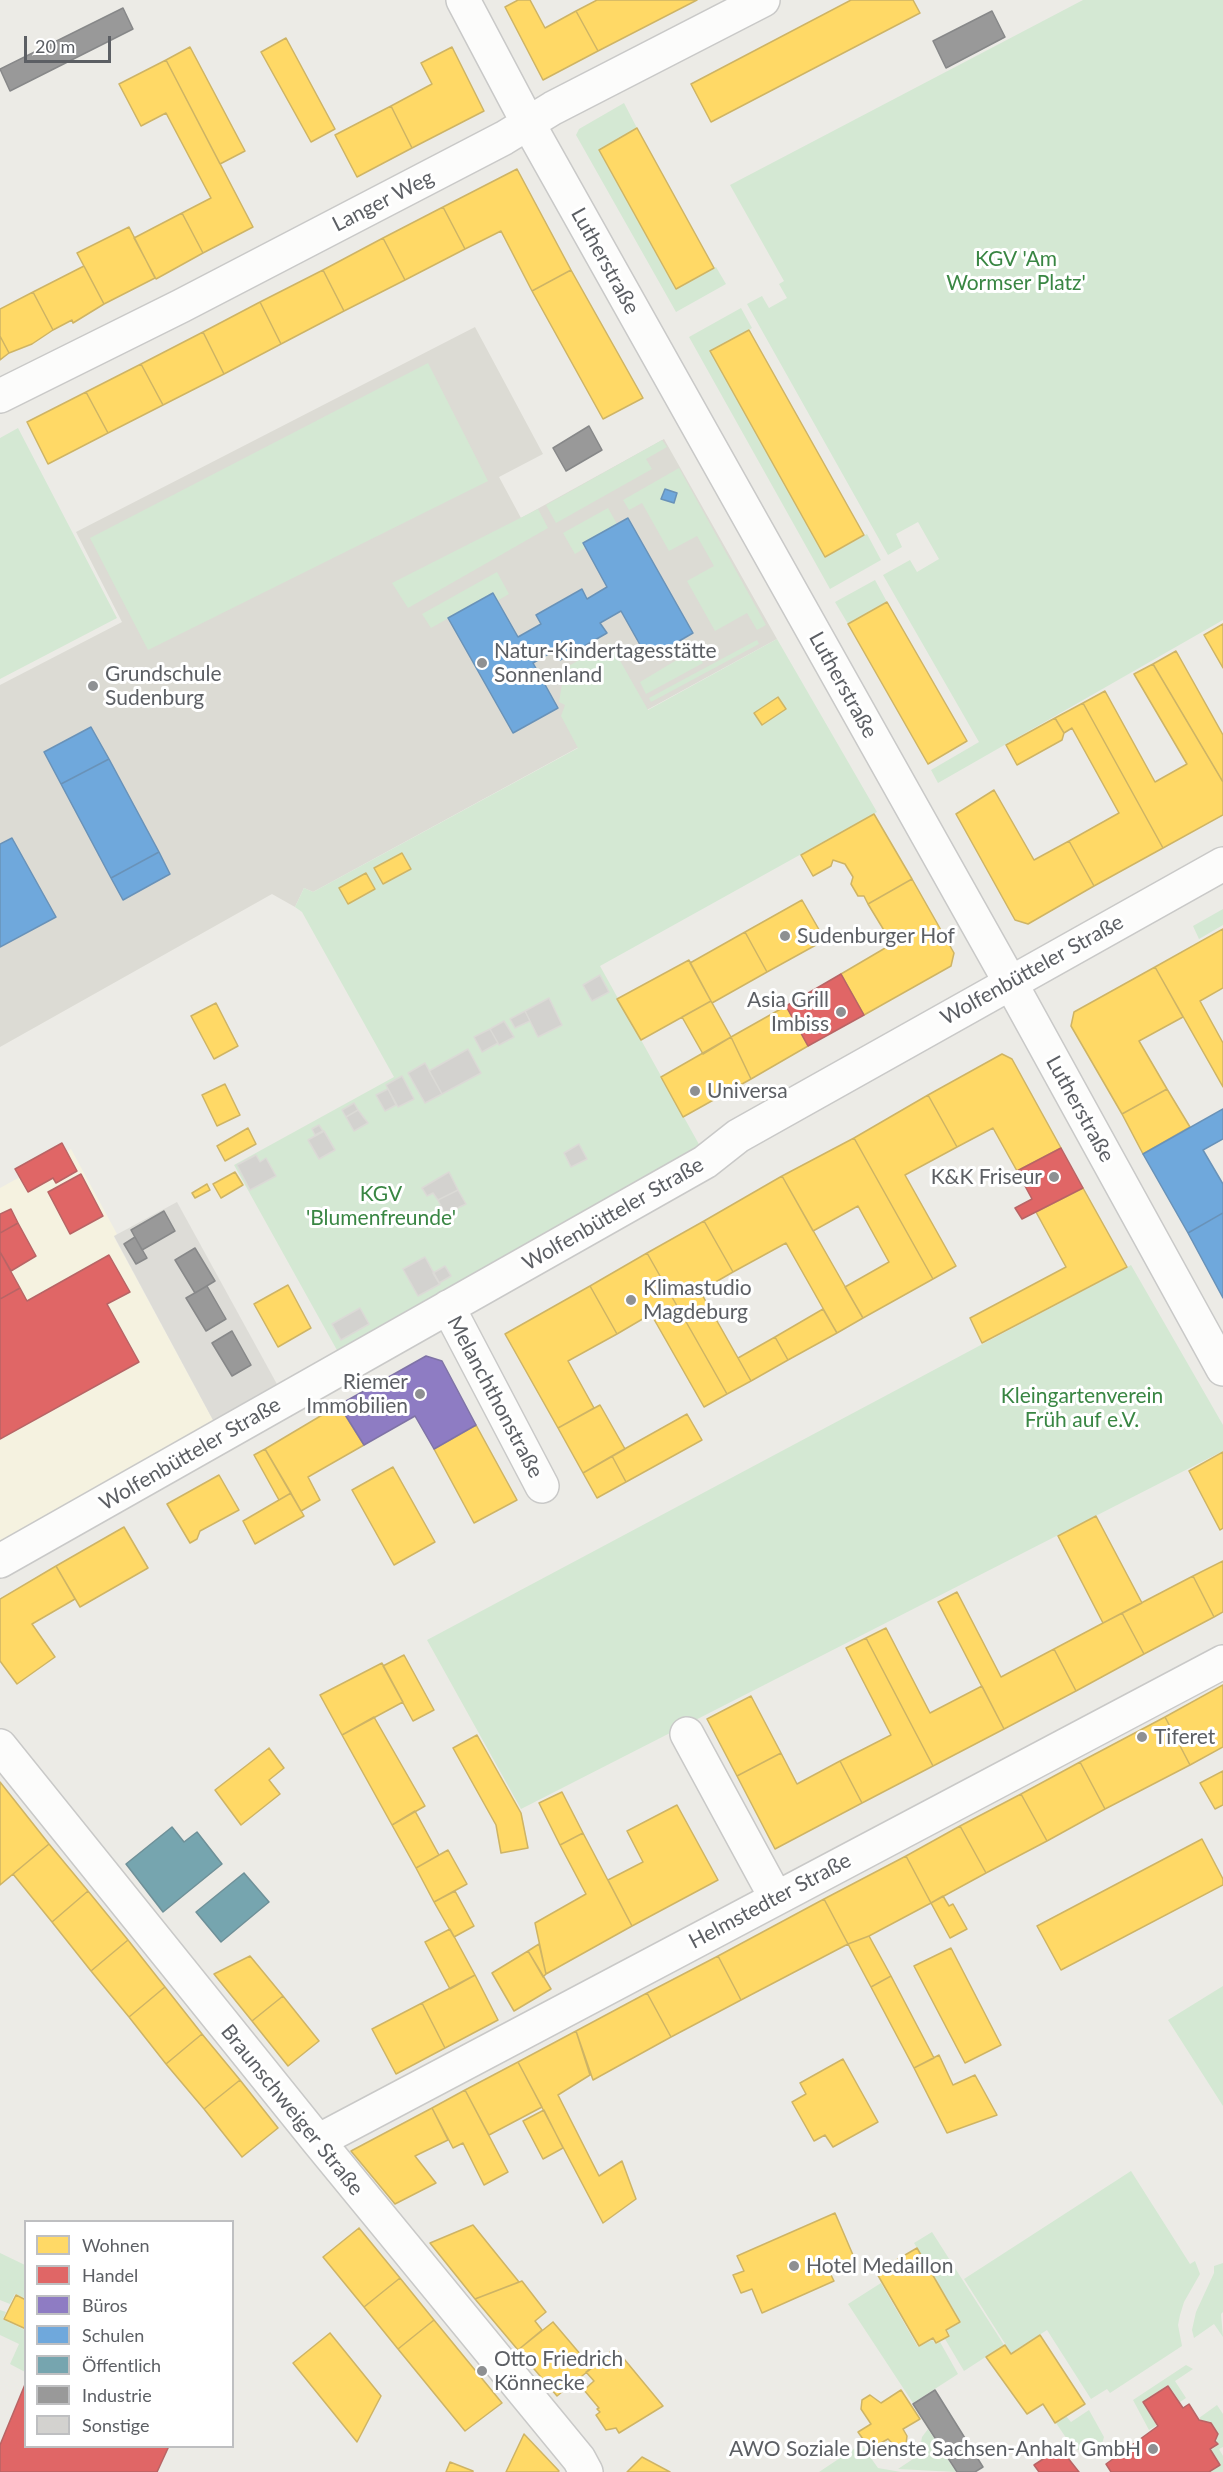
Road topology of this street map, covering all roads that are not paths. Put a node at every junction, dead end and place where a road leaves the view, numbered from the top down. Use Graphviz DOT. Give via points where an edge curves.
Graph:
graph roads {
  1 [pos="463,0"];
  2 [pos="763,0"];
  3 [pos="528,123"];
  4 [pos="0,396"];
  5 [pos="1223,864"];
  6 [pos="1010,982"];
  7 [pos="448,1307"];
  8 [pos="1223,1369"];
  9 [pos="542,1486"];
  10 [pos="0,1561"];
  11 [pos="1223,1662"];
  12 [pos="687,1734"];
  13 [pos="0,1746"];
  14 [pos="776,1898"];
  15 [pos="318,2141"];
  16 [pos="586,2472"];
  1 -- 3 [label="street, Lutherstraße"];
  2 -- 3 [label="street, Langer Weg"];
  3 -- 4 [label="street, Langer Weg" via="182,306"];
  3 -- 6 [label="street, Lutherstraße"];
  5 -- 6 [label="street, Wolfenbütteler Straße"];
  6 -- 7 [label="street, Wolfenbütteler Straße" via="738,1136 705,1162"];
  6 -- 8 [label="street, Lutherstraße"];
  7 -- 9 [label="street, Melanchthonstraße"];
  7 -- 10 [label="street, Wolfenbütteler Straße"];
  11 -- 14 [label="street, Helmstedter Straße"];
  12 -- 14 [label="street"];
  13 -- 15 [label="street, Braunschweiger Straße"];
  14 -- 15 [label="street, Helmstedter Straße"];
  15 -- 16 [label="street, Braunschweiger Straße"];
}
